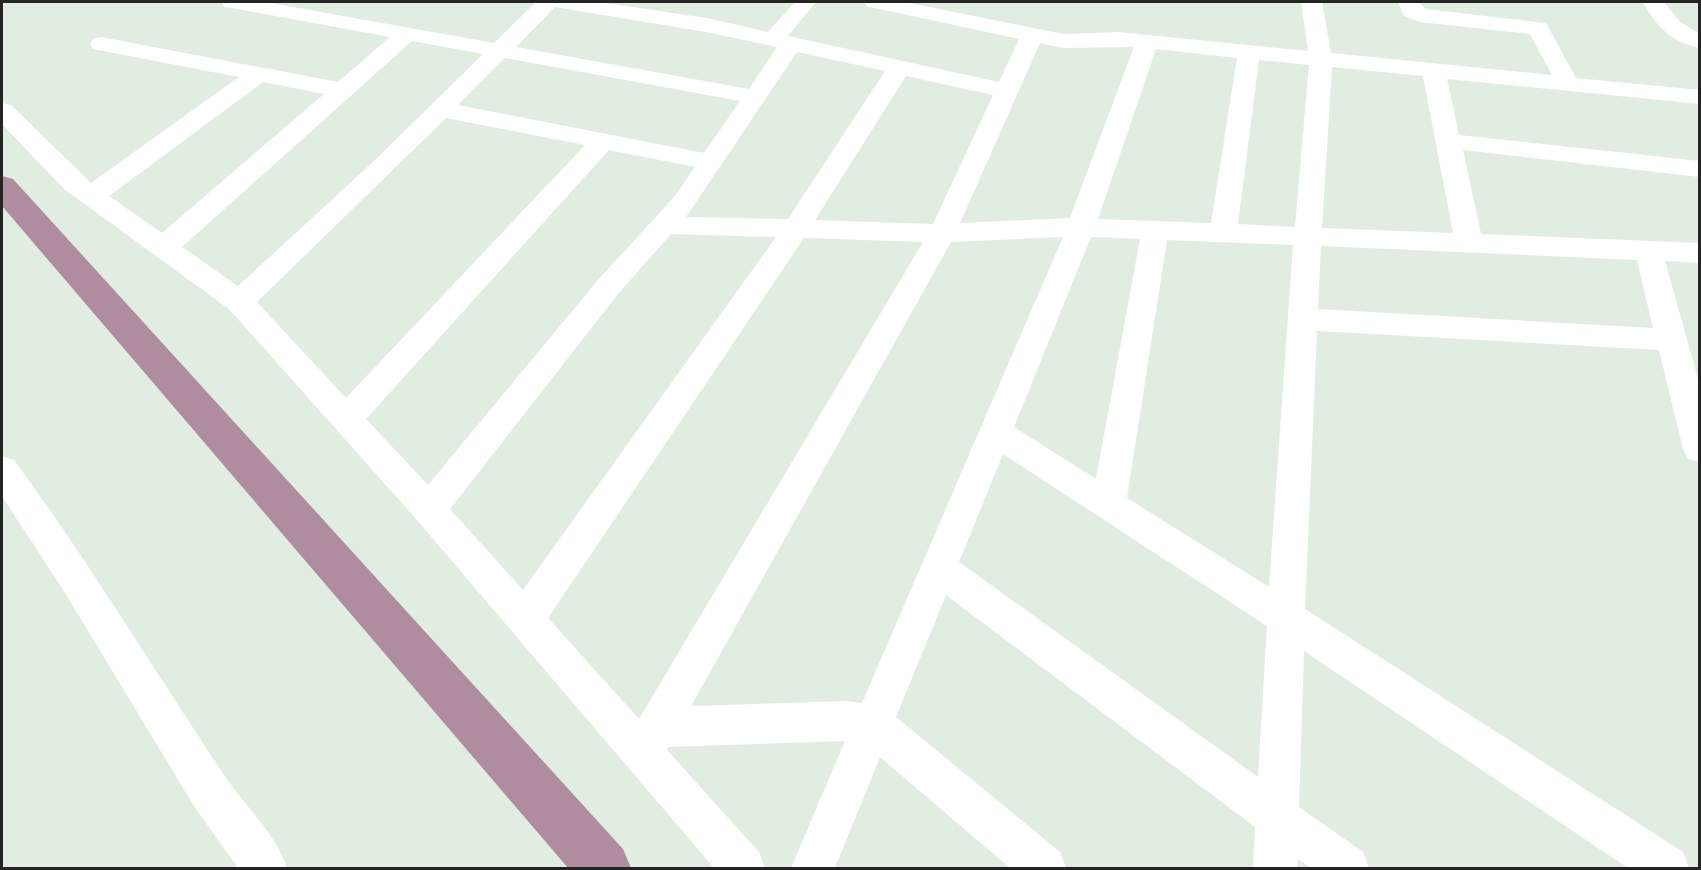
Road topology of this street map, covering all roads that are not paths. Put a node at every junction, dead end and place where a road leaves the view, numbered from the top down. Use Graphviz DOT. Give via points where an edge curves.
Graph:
graph roads {
  1 [pos="232,2"];
  2 [pos="548,2"];
  3 [pos="561,2"];
  4 [pos="806,2"];
  5 [pos="875,2"];
  6 [pos="1312,2"];
  7 [pos="1409,2"];
  8 [pos="1653,2"];
  9 [pos="942,8"];
  10 [pos="406,35"];
  11 [pos="1032,35"];
  12 [pos="1700,41"];
  13 [pos="782,42"];
  14 [pos="1147,42"];
  15 [pos="101,44"];
  16 [pos="497,51"];
  17 [pos="1249,54"];
  18 [pos="1321,61"];
  19 [pos="899,68"];
  20 [pos="1434,71"];
  21 [pos="259,74"];
  22 [pos="1567,82"];
  23 [pos="342,90"];
  24 [pos="1007,91"];
  25 [pos="1700,97"];
  26 [pos="755,98"];
  27 [pos="439,109"];
  28 [pos="2,110"];
  29 [pos="603,141"];
  30 [pos="1449,141"];
  31 [pos="711,162"];
  32 [pos="1700,169"];
  33 [pos="91,196"];
  34 [pos="664,225"];
  35 [pos="1081,227"];
  36 [pos="796,229"];
  37 [pos="1155,230"];
  38 [pos="1223,232"];
  39 [pos="942,233"];
  40 [pos="1308,236"];
  41 [pos="1469,242"];
  42 [pos="163,248"];
  43 [pos="1648,249"];
  44 [pos="1700,252"];
  45 [pos="239,302"];
  46 [pos="1302,319"];
  47 [pos="1672,340"];
  48 [pos="346,420"];
  49 [pos="996,434"];
  50 [pos="1700,449"];
  51 [pos="2,470"];
  52 [pos="1109,505"];
  53 [pos="429,510"];
  54 [pos="940,569"];
  55 [pos="1286,618"];
  56 [pos="525,619"];
  57 [pos="874,725"];
  58 [pos="650,740"];
  59 [pos="1277,816"];
  60 [pos="265,868"];
  61 [pos="743,868"];
  62 [pos="813,868"];
  63 [pos="1044,868"];
  64 [pos="1275,868"];
  65 [pos="1347,868"];
  66 [pos="1667,868"];
  1 -- 10 [label="street"];
  2 -- 16 [label="street"];
  3 -- 13 [label="street" via="706,25"];
  4 -- 13 [label="street"];
  5 -- 9 [label="street"];
  6 -- 18 [label="street"];
  7 -- 22 [label="street" via="1412,11 1420,15 1538,28"];
  8 -- 12 [label="street" via="1681,36"];
  9 -- 11 [label="street"];
  10 -- 16 [label="street"];
  10 -- 23 [label="street"];
  11 -- 14 [label="street" via="1063,41"];
  11 -- 24 [label="street"];
  13 -- 19 [label="street"];
  13 -- 26 [label="street"];
  14 -- 17 [label="street"];
  14 -- 35 [label="street"];
  15 -- 21 [label="street"];
  16 -- 26 [label="street"];
  16 -- 27 [label="street"];
  17 -- 18 [label="street"];
  17 -- 38 [label="street"];
  18 -- 20 [label="street"];
  18 -- 40 [label="street"];
  19 -- 24 [label="street"];
  19 -- 36 [label="street"];
  20 -- 22 [label="street"];
  20 -- 30 [label="street"];
  21 -- 23 [label="street"];
  21 -- 33 [label="street"];
  22 -- 25 [label="street"];
  23 -- 42 [label="street"];
  24 -- 39 [label="street"];
  26 -- 31 [label="street"];
  27 -- 29 [label="street"];
  27 -- 45 [label="street"];
  28 -- 33 [label="street" via="73,183"];
  29 -- 31 [label="street"];
  29 -- 48 [label="street"];
  30 -- 32 [label="street"];
  30 -- 41 [label="street"];
  31 -- 34 [label="street"];
  33 -- 42 [label="street"];
  34 -- 36 [label="street"];
  34 -- 53 [label="street" via="608,287"];
  35 -- 37 [label="street"];
  35 -- 39 [label="street"];
  35 -- 49 [label="street"];
  36 -- 39 [label="street"];
  36 -- 56 [label="street"];
  37 -- 38 [label="street"];
  37 -- 52 [label="street"];
  38 -- 40 [label="street"];
  39 -- 58 [label="street"];
  40 -- 41 [label="street"];
  40 -- 46 [label="street"];
  41 -- 43 [label="street"];
  42 -- 45 [label="street"];
  43 -- 44 [label="street"];
  43 -- 47 [label="street"];
  45 -- 48 [label="street"];
  46 -- 47 [label="street"];
  46 -- 55 [label="street"];
  47 -- 50 [label="street"];
  48 -- 53 [label="street"];
  49 -- 52 [label="street"];
  49 -- 54 [label="street"];
  51 -- 60 [label="street" via="101,616 203,781"];
  52 -- 55 [label="street"];
  53 -- 56 [label="street"];
  54 -- 57 [label="street"];
  54 -- 59 [label="street"];
  55 -- 59 [label="street"];
  55 -- 66 [label="street"];
  56 -- 58 [label="street"];
  57 -- 58 [label="street" via="847,721"];
  57 -- 62 [label="street"];
  57 -- 63 [label="street"];
  58 -- 61 [label="street"];
  59 -- 64 [label="street"];
  59 -- 65 [label="street"];
}
